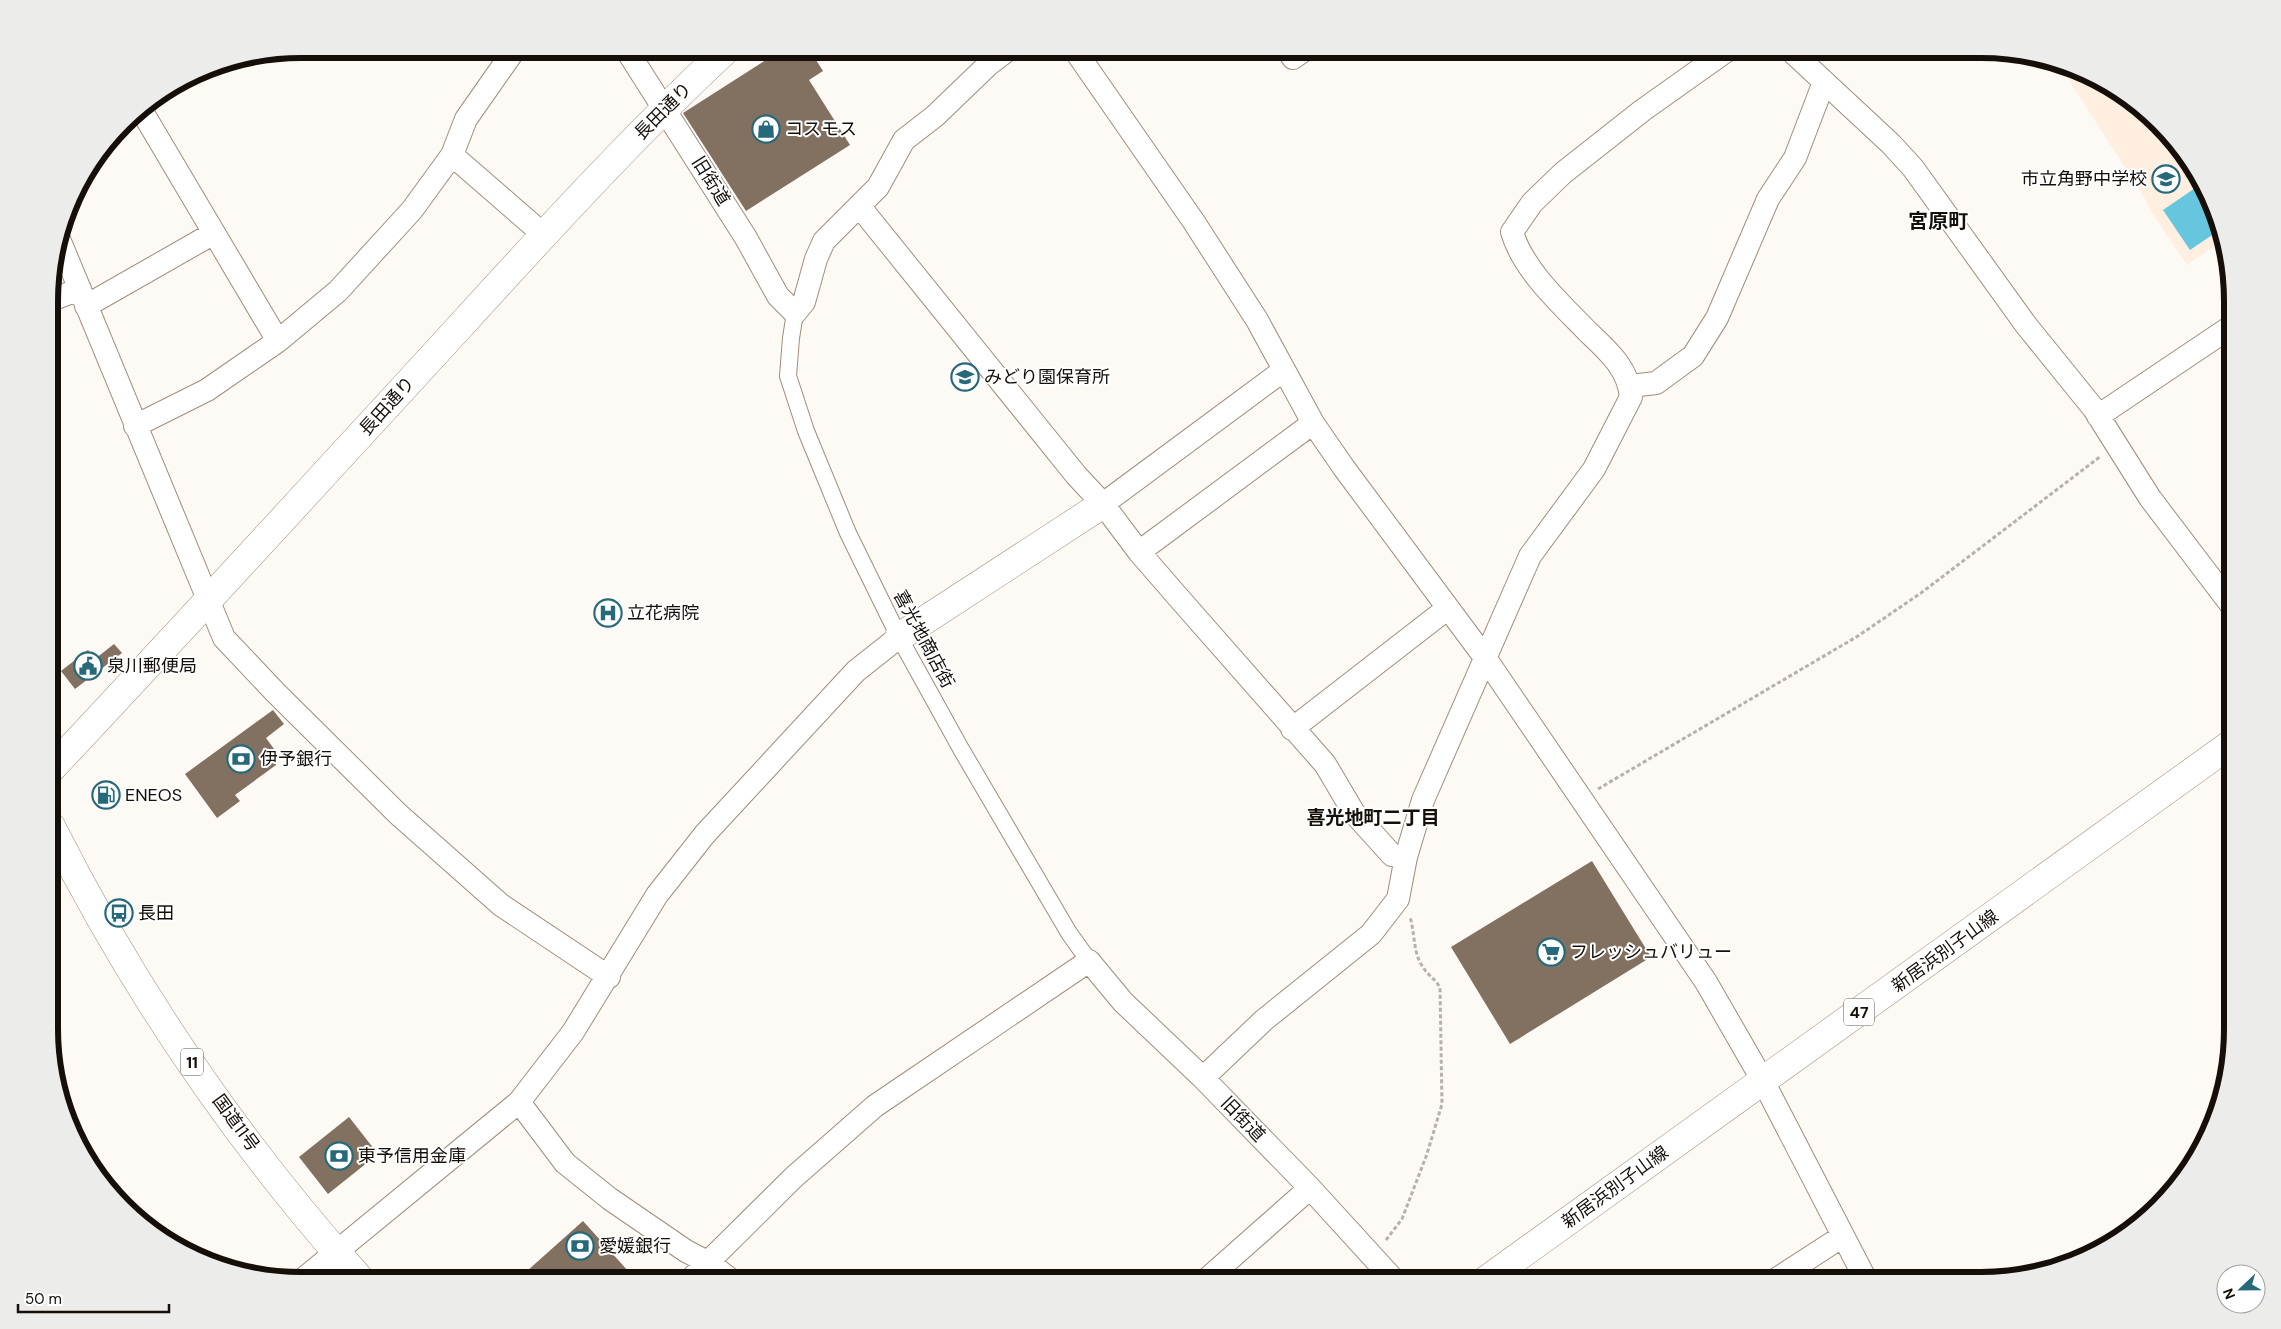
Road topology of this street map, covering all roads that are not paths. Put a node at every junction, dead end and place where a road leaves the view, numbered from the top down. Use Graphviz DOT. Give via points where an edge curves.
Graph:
graph roads {
  1 [pos="509,58"];
  2 [pos="632,58"];
  3 [pos="717,58"];
  4 [pos="997,58"];
  5 [pos="1080,58"];
  6 [pos="1716,58"];
  7 [pos="1798,58"];
  8 [pos="1824,82"];
  9 [pos="665,107"];
  10 [pos="144,115"];
  11 [pos="452,155"];
  12 [pos="860,207"];
  13 [pos="214,233"];
  14 [pos="544,234"];
  15 [pos="63,248"];
  16 [pos="83,298"];
  17 [pos="58,300"];
  18 [pos="795,313"];
  19 [pos="2224,331"];
  20 [pos="278,341"];
  21 [pos="1284,370"];
  22 [pos="1630,386"];
  23 [pos="2098,416"];
  24 [pos="1313,423"];
  25 [pos="135,426"];
  26 [pos="1103,504"];
  27 [pos="1139,552"];
  28 [pos="2224,595"];
  29 [pos="209,601"];
  30 [pos="1448,608"];
  31 [pos="898,636"];
  32 [pos="1486,659"];
  33 [pos="1292,729"];
  34 [pos="2224,749"];
  35 [pos="58,762"];
  36 [pos="58,840"];
  37 [pos="1406,857"];
  38 [pos="1089,961"];
  39 [pos="609,977"];
  40 [pos="1203,1078"];
  41 [pos="1763,1081"];
  42 [pos="519,1102"];
  43 [pos="1310,1188"];
  44 [pos="1843,1236"];
  45 [pos="335,1251"];
  46 [pos="709,1262"];
  47 [pos="311,1272"];
  48 [pos="354,1272"];
  49 [pos="698,1272"];
  50 [pos="721,1272"];
  51 [pos="1215,1272"];
  52 [pos="1387,1272"];
  53 [pos="1497,1272"];
  54 [pos="1787,1272"];
  55 [pos="1862,1272"];
  1 -- 11 [label="street" via="466,118"];
  2 -- 9 [label="street, 旧街道"];
  3 -- 9 [label="main road, 長田通り"];
  4 -- 12 [label="street" via="904,140 878,187"];
  5 -- 21 [label="street" via="1194,222 1257,320"];
  6 -- 22 [label="street" via="1563,173 1532,203 1512,232 1516,245 1548,291 1618,362"];
  7 -- 8 [label="street"];
  8 -- 22 [label="street" via="1795,158 1768,199 1717,318 1693,356 1656,383"];
  8 -- 23 [label="street" via="1913,168 2026,325"];
  9 -- 14 [label="main road, 長田通り"];
  9 -- 18 [label="street, 旧街道" via="778,296"];
  10 -- 13 [label="street"];
  11 -- 14 [label="street"];
  11 -- 20 [label="street" via="412,210 338,291"];
  12 -- 18 [label="street" via="824,241 804,302"];
  12 -- 26 [label="street" via="1076,475"];
  13 -- 16 [label="street"];
  13 -- 20 [label="street"];
  14 -- 29 [label="main road, 長田通り"];
  15 -- 16 [label="street"];
  16 -- 17 [label="street"];
  16 -- 25 [label="street"];
  18 -- 31 [label="street, 喜光地商店街" via="788,376 806,431 848,533"];
  19 -- 23 [label="street"];
  20 -- 25 [label="street" via="206,390"];
  21 -- 24 [label="street"];
  21 -- 26 [label="street"];
  22 -- 32 [label="street" via="1631,397 1594,469 1530,556"];
  23 -- 28 [label="street" via="2150,498"];
  24 -- 27 [label="street"];
  24 -- 30 [label="street"];
  25 -- 29 [label="street"];
  26 -- 27 [label="street"];
  26 -- 31 [label="main road"];
  27 -- 33 [label="street"];
  29 -- 35 [label="main road, 長田通り"];
  29 -- 39 [label="street" via="224,638 398,814 501,904"];
  30 -- 32 [label="street"];
  30 -- 33 [label="street"];
  31 -- 38 [label="street, 喜光地商店街" via="1002,819"];
  31 -- 39 [label="street" via="856,671 705,834 657,895"];
  32 -- 37 [label="street" via="1423,800"];
  32 -- 41 [label="street" via="1706,982"];
  33 -- 37 [label="street" via="1326,764 1354,813 1392,855"];
  34 -- 41 [label="main road, 新居浜別子山線 / 47"];
  36 -- 45 [label="main road, 国道11号 / 11" via="84,892 168,1028 245,1137"];
  37 -- 40 [label="street" via="1398,899 1371,934 1264,1020"];
  38 -- 40 [label="street, 旧街道" via="1123,1002"];
  38 -- 46 [label="street" via="875,1106 794,1177"];
  39 -- 42 [label="street" via="573,1032"];
  40 -- 43 [label="street, 旧街道"];
  41 -- 44 [label="street"];
  41 -- 53 [label="main road, 新居浜別子山線 / 47"];
  42 -- 45 [label="street"];
  42 -- 46 [label="street" via="565,1163 610,1199 686,1251"];
  43 -- 51 [label="street"];
  43 -- 52 [label="street, 旧街道"];
  44 -- 54 [label="street"];
  44 -- 55 [label="street"];
  45 -- 47 [label="street"];
  45 -- 48 [label="main road, 国道11号 / 11"];
  46 -- 49 [label="street"];
  46 -- 50 [label="street"];
}
